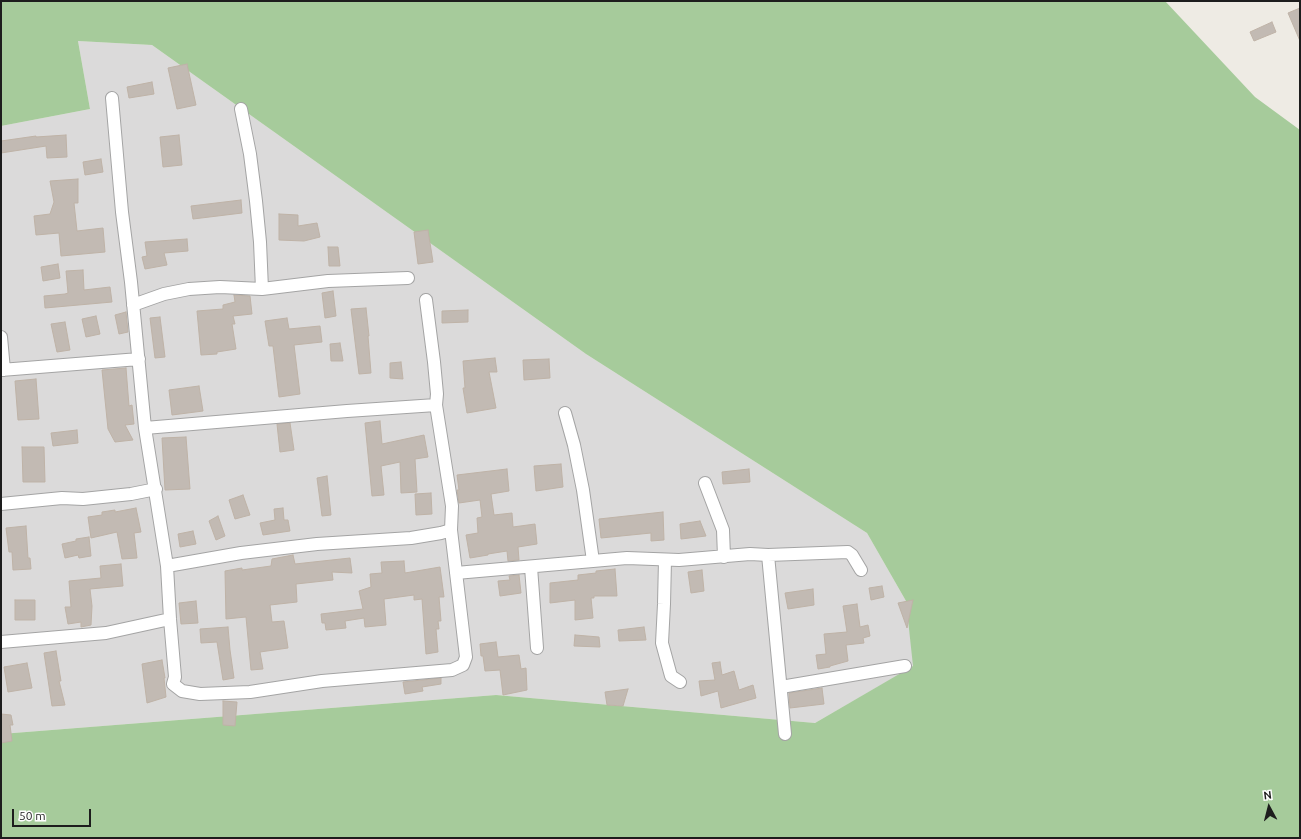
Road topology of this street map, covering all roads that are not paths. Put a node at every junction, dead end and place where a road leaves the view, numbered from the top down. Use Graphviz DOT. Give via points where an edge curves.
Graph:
graph roads {
  1 [pos="112,98"];
  2 [pos="241,110"];
  3 [pos="408,278"];
  4 [pos="262,289"];
  5 [pos="426,300"];
  6 [pos="133,305"];
  7 [pos="1,337"];
  8 [pos="139,360"];
  9 [pos="3,370"];
  10 [pos="436,405"];
  11 [pos="566,413"];
  12 [pos="146,428"];
  13 [pos="705,483"];
  14 [pos="156,489"];
  15 [pos="1,504"];
  16 [pos="451,530"];
  17 [pos="768,554"];
  18 [pos="724,557"];
  19 [pos="665,560"];
  20 [pos="593,561"];
  21 [pos="168,566"];
  22 [pos="531,566"];
  23 [pos="861,570"];
  24 [pos="456,573"];
  25 [pos="170,619"];
  26 [pos="1,642"];
  27 [pos="537,648"];
  28 [pos="905,666"];
  29 [pos="680,682"];
  30 [pos="781,687"];
  31 [pos="786,734"];
  1 -- 6 [label="street"];
  2 -- 4 [label="street" via="256,201"];
  3 -- 4 [label="street" via="328,281"];
  4 -- 6 [label="street" via="190,289 164,294"];
  5 -- 10 [label="street" via="434,362"];
  6 -- 8 [label="street"];
  7 -- 9 [label="street"];
  8 -- 9 [label="street"];
  8 -- 12 [label="street"];
  10 -- 12 [label="street" via="347,410"];
  10 -- 16 [label="street" via="452,506"];
  11 -- 20 [label="street" via="583,490"];
  12 -- 14 [label="street"];
  13 -- 18 [label="street" via="723,530"];
  14 -- 15 [label="street" via="90,498"];
  14 -- 21 [label="street"];
  16 -- 21 [label="street" via="411,538 317,544 241,553"];
  16 -- 24 [label="street"];
  17 -- 18 [label="street"];
  17 -- 23 [label="street" via="848,552"];
  17 -- 30 [label="street"];
  18 -- 19 [label="street"];
  19 -- 20 [label="street" via="627,558"];
  19 -- 29 [label="street" via="662,643 671,676"];
  20 -- 22 [label="street"];
  21 -- 25 [label="street"];
  22 -- 24 [label="street"];
  22 -- 27 [label="street"];
  24 -- 25 [label="street" via="466,657 463,665 452,670 322,681 250,692 182,692 173,684 175,677"];
  25 -- 26 [label="street" via="106,633"];
  28 -- 30 [label="street"];
  30 -- 31 [label="street"];
}
